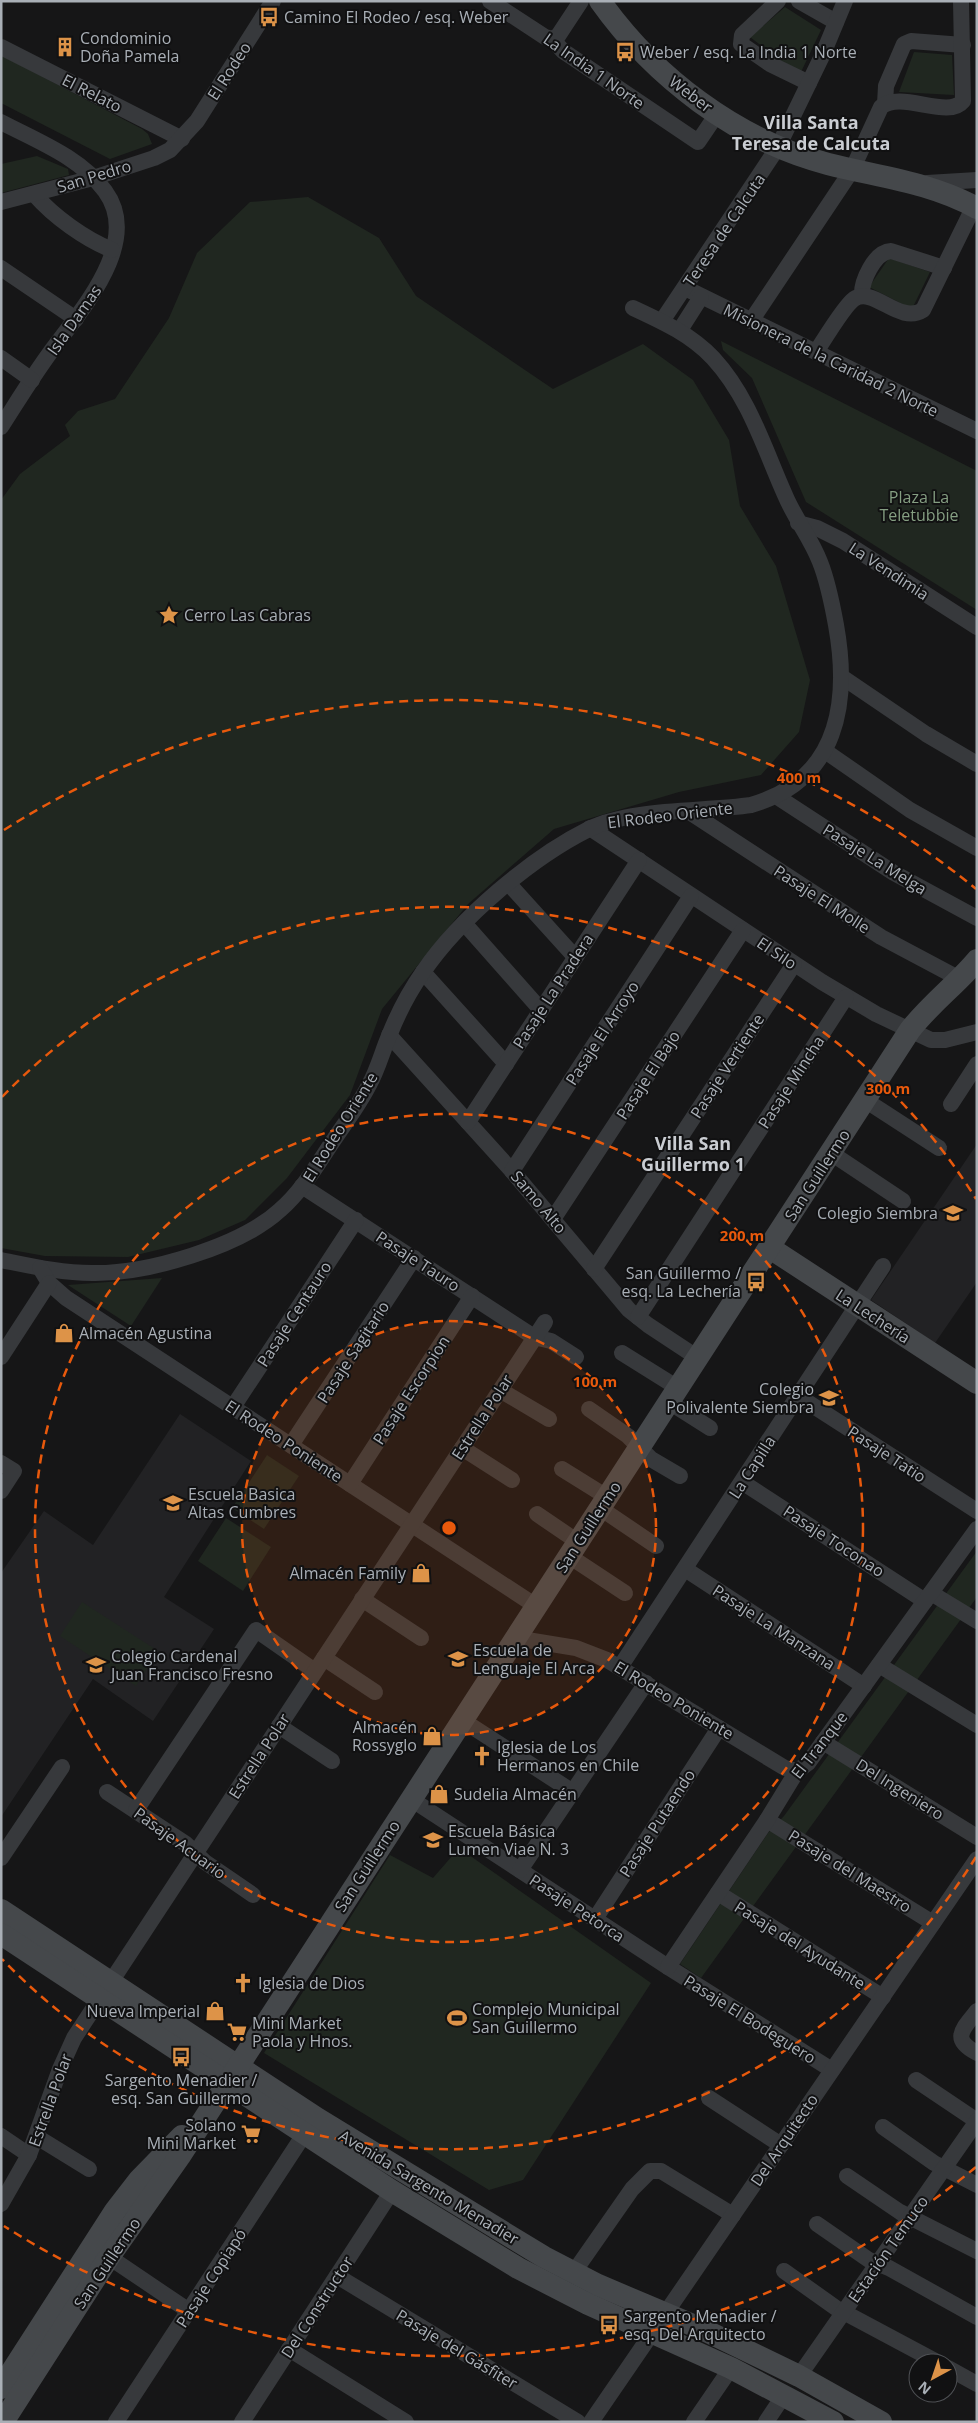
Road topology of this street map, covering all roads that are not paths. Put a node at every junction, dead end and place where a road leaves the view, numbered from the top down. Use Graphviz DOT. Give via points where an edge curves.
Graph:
graph roads {
  1 [pos="490,1"];
  2 [pos="581,1"];
  3 [pos="600,1"];
  4 [pos="778,1"];
  5 [pos="799,1"];
  6 [pos="846,1"];
  7 [pos="962,1"];
  8 [pos="271,2"];
  9 [pos="836,22"];
  10 [pos="552,39"];
  11 [pos="963,45"];
  12 [pos="1,47"];
  13 [pos="809,83"];
  14 [pos="885,104"];
  15 [pos="717,114"];
  16 [pos="1,122"];
  17 [pos="182,139"];
  18 [pos="778,147"];
  19 [pos="852,170"];
  20 [pos="93,178"];
  21 [pos="977,180"];
  22 [pos="919,184"];
  23 [pos="34,194"];
  24 [pos="1,202"];
  25 [pos="975,207"];
  26 [pos="112,250"];
  27 [pos="1,268"];
  28 [pos="944,268"];
  29 [pos="685,288"];
  30 [pos="862,296"];
  31 [pos="701,297"];
  32 [pos="633,308"];
  33 [pos="76,319"];
  34 [pos="662,321"];
  35 [pos="752,321"];
  36 [pos="680,330"];
  37 [pos="816,352"];
  38 [pos="1,358"];
  39 [pos="32,380"];
  40 [pos="1,428"];
  41 [pos="977,431"];
  42 [pos="798,523"];
  43 [pos="977,627"];
  44 [pos="842,677"];
  45 [pos="825,751"];
  46 [pos="977,764"];
  47 [pos="776,796"];
  48 [pos="688,811"];
  49 [pos="590,828"];
  50 [pos="977,848"];
  51 [pos="638,860"];
  52 [pos="509,884"];
  53 [pos="691,896"];
  54 [pos="977,918"];
  55 [pos="464,923"];
  56 [pos="743,930"];
  57 [pos="575,957"];
  58 [pos="977,960"];
  59 [pos="794,964"];
  60 [pos="423,972"];
  61 [pos="960,979"];
  62 [pos="846,997"];
  63 [pos="541,1010"];
  64 [pos="910,1030"];
  65 [pos="977,1032"];
  66 [pos="389,1035"];
  67 [pos="506,1064"];
  68 [pos="977,1064"];
  69 [pos="865,1100"];
  70 [pos="951,1104"];
  71 [pos="468,1122"];
  72 [pos="940,1148"];
  73 [pos="830,1153"];
  74 [pos="512,1171"];
  75 [pos="302,1186"];
  76 [pos="903,1201"];
  77 [pos="553,1219"];
  78 [pos="356,1220"];
  79 [pos="770,1248"];
  80 [pos="414,1258"];
  81 [pos="1,1260"];
  82 [pos="883,1266"];
  83 [pos="40,1268"];
  84 [pos="594,1269"];
  85 [pos="49,1283"];
  86 [pos="472,1296"];
  87 [pos="858,1305"];
  88 [pos="638,1317"];
  89 [pos="545,1322"];
  90 [pos="534,1337"];
  91 [pos="622,1353"];
  92 [pos="1,1357"];
  93 [pos="576,1357"];
  94 [pos="698,1358"];
  95 [pos="977,1383"];
  96 [pos="500,1390"];
  97 [pos="674,1395"];
  98 [pos="798,1396"];
  99 [pos="233,1407"];
  100 [pos="589,1409"];
  101 [pos="549,1419"];
  102 [pos="710,1428"];
  103 [pos="291,1445"];
  104 [pos="462,1448"];
  105 [pos="640,1448"];
  106 [pos="8,1467"];
  107 [pos="562,1469"];
  108 [pos="680,1476"];
  109 [pos="512,1480"];
  110 [pos="742,1482"];
  111 [pos="350,1484"];
  112 [pos="1,1491"];
  113 [pos="604,1503"];
  114 [pos="977,1511"];
  115 [pos="537,1514"];
  116 [pos="412,1524"];
  117 [pos="977,1528"];
  118 [pos="656,1546"];
  119 [pos="574,1549"];
  120 [pos="685,1569"];
  121 [pos="625,1593"];
  122 [pos="928,1597"];
  123 [pos="362,1599"];
  124 [pos="536,1606"];
  125 [pos="977,1621"];
  126 [pos="421,1638"];
  127 [pos="515,1638"];
  128 [pos="319,1664"];
  129 [pos="879,1665"];
  130 [pos="620,1667"];
  131 [pos="646,1683"];
  132 [pos="864,1686"];
  133 [pos="375,1692"];
  134 [pos="462,1720"];
  135 [pos="279,1726"];
  136 [pos="977,1726"];
  137 [pos="719,1728"];
  138 [pos="823,1742"];
  139 [pos="332,1761"];
  140 [pos="62,1767"];
  141 [pos="797,1771"];
  142 [pos="106,1792"];
  143 [pos="573,1792"];
  144 [pos="411,1799"];
  145 [pos="136,1810"];
  146 [pos="767,1820"];
  147 [pos="977,1837"];
  148 [pos="196,1853"];
  149 [pos="1,1858"];
  150 [pos="977,1859"];
  151 [pos="520,1870"];
  152 [pos="718,1893"];
  153 [pos="253,1895"];
  154 [pos="1,1910"];
  155 [pos="594,1919"];
  156 [pos="933,1923"];
  157 [pos="1,1934"];
  158 [pos="668,1967"];
  159 [pos="105,1990"];
  160 [pos="882,1997"];
  161 [pos="977,2011"];
  162 [pos="977,2053"];
  163 [pos="832,2070"];
  164 [pos="232,2073"];
  165 [pos="916,2080"];
  166 [pos="709,2098"];
  167 [pos="212,2105"];
  168 [pos="977,2121"];
  169 [pos="883,2127"];
  170 [pos="305,2133"];
  171 [pos="1,2136"];
  172 [pos="37,2137"];
  173 [pos="781,2145"];
  174 [pos="29,2155"];
  175 [pos="944,2168"];
  176 [pos="89,2169"];
  177 [pos="848,2176"];
  178 [pos="977,2185"];
  179 [pos="392,2192"];
  180 [pos="1,2204"];
  181 [pos="733,2215"];
  182 [pos="910,2216"];
  183 [pos="817,2224"];
  184 [pos="977,2251"];
  185 [pos="109,2257"];
  186 [pos="878,2264"];
  187 [pos="784,2271"];
  188 [pos="574,2272"];
  189 [pos="337,2276"];
  190 [pos="189,2311"];
  191 [pos="844,2312"];
  192 [pos="977,2317"];
  193 [pos="659,2323"];
  194 [pos="289,2349"];
  195 [pos="920,2353"];
  196 [pos="731,2368"];
  197 [pos="958,2374"];
  198 [pos="799,2376"];
  199 [pos="977,2384"];
  200 [pos="1,2388"];
  201 [pos="784,2395"];
  202 [pos="3,2422"];
  203 [pos="116,2422"];
  204 [pos="242,2422"];
  205 [pos="406,2422"];
  206 [pos="578,2422"];
  207 [pos="591,2422"];
  208 [pos="694,2422"];
  209 [pos="766,2422"];
  210 [pos="833,2422"];
  211 [pos="881,2422"];
  1 -- 10 [label="street, La India 1 Norte"];
  2 -- 10 [label="street" via="558,36"];
  3 -- 15 [label="street, Weber" via="624,33 655,65"];
  4 -- 13 [label="street" via="742,35 741,44 770,64"];
  5 -- 9 [label="street"];
  6 -- 9 [label="street, Teresa de Calcuta"];
  7 -- 11 [label="street"];
  8 -- 17 [label="street, El Rodeo" via="197,121"];
  9 -- 13 [label="street, Teresa de Calcuta"];
  10 -- 15 [label="street, La India 1 Norte" via="563,51 698,142"];
  11 -- 14 [label="street" via="911,41 904,44 886,86"];
  11 -- 14 [label="street" via="964,97 961,104 952,107"];
  12 -- 17 [label="street, El Relato"];
  13 -- 18 [label="street, Teresa de Calcuta"];
  14 -- 19 [label="street"];
  15 -- 18 [label="street, Weber"];
  16 -- 20 [label="street, Isla Damas" via="71,159"];
  17 -- 20 [label="street, San Pedro" via="154,158"];
  18 -- 19 [label="street, Weber"];
  18 -- 29 [label="street, Teresa de Calcuta"];
  19 -- 22 [label="street, Weber"];
  19 -- 35 [label="street"];
  20 -- 23 [label="street, San Pedro"];
  20 -- 26 [label="street, Isla Damas" via="115,210"];
  21 -- 22 [label="street"];
  22 -- 25 [label="street, Weber"];
  23 -- 24 [label="street, San Pedro"];
  23 -- 26 [label="street" via="52,212 97,244"];
  25 -- 28 [label="street"];
  26 -- 33 [label="street, Isla Damas" via="99,286"];
  27 -- 33 [label="street"];
  28 -- 30 [label="street" via="926,307 919,313 906,314"];
  28 -- 30 [label="street" via="890,251 884,252 863,283"];
  29 -- 31 [label="street, Misionera de la Caridad 2 Norte"];
  29 -- 34 [label="street, Teresa de Calcuta"];
  30 -- 37 [label="street" via="851,302"];
  31 -- 35 [label="street, Misionera de la Caridad 2 Norte"];
  31 -- 36 [label="street, Teresa de Calcuta"];
  32 -- 34 [label="street, El Rodeo Oriente"];
  33 -- 39 [label="street, Isla Damas"];
  34 -- 36 [label="street, El Rodeo Oriente"];
  35 -- 37 [label="street, Misionera de la Caridad 2 Norte"];
  36 -- 42 [label="street, El Rodeo Oriente" via="712,358 735,387 754,421"];
  37 -- 41 [label="street, Misionera de la Caridad 2 Norte"];
  38 -- 39 [label="street"];
  39 -- 40 [label="street, Isla Damas"];
  42 -- 43 [label="street, La Vendimia" via="818,528 843,541"];
  42 -- 44 [label="street, El Rodeo Oriente" via="813,546 827,582"];
  44 -- 45 [label="street, El Rodeo Oriente" via="838,714"];
  44 -- 46 [label="street"];
  45 -- 47 [label="street, El Rodeo Oriente" via="810,770"];
  45 -- 50 [label="street" via="910,810"];
  47 -- 48 [label="street, El Rodeo Oriente" via="751,805"];
  47 -- 54 [label="street, Pasaje La Melga" via="894,873"];
  48 -- 49 [label="street, El Rodeo Oriente" via="624,818"];
  48 -- 61 [label="street, Pasaje El Molle" via="881,937"];
  49 -- 51 [label="street, El Silo"];
  49 -- 52 [label="street, El Rodeo Oriente" via="551,851"];
  51 -- 53 [label="street, El Silo"];
  51 -- 57 [label="street, Pasaje La Pradera"];
  52 -- 55 [label="street, El Rodeo Oriente"];
  52 -- 57 [label="street"];
  53 -- 56 [label="street, El Silo"];
  53 -- 74 [label="street, Pasaje El Arroyo"];
  55 -- 60 [label="street, El Rodeo Oriente"];
  55 -- 63 [label="street"];
  56 -- 59 [label="street, El Silo"];
  56 -- 77 [label="street, Pasaje El Bajo"];
  57 -- 63 [label="street, Pasaje La Pradera"];
  58 -- 61 [label="street, San Guillermo"];
  59 -- 62 [label="street, El Silo"];
  59 -- 84 [label="street, Pasaje Vertiente"];
  60 -- 66 [label="street, El Rodeo Oriente"];
  60 -- 67 [label="street"];
  61 -- 64 [label="street, San Guillermo" via="927,1009"];
  62 -- 64 [label="street, El Silo"];
  62 -- 88 [label="street, Pasaje Mincha"];
  63 -- 67 [label="street, Pasaje La Pradera"];
  64 -- 65 [label="street, El Silo" via="937,1040"];
  64 -- 69 [label="street, San Guillermo"];
  66 -- 71 [label="street, Samo Alto"];
  66 -- 75 [label="street, El Rodeo Oriente" via="370,1083"];
  67 -- 71 [label="street, Pasaje La Pradera"];
  68 -- 70 [label="street"];
  69 -- 72 [label="street"];
  69 -- 73 [label="street, San Guillermo"];
  71 -- 74 [label="street, Samo Alto"];
  73 -- 76 [label="street"];
  73 -- 79 [label="street, San Guillermo"];
  74 -- 77 [label="street, Samo Alto"];
  75 -- 78 [label="street, Pasaje Tauro"];
  75 -- 83 [label="street, El Rodeo Oriente" via="280,1211 263,1224 199,1253 113,1272 75,1273"];
  77 -- 84 [label="street, Samo Alto"];
  78 -- 80 [label="street, Pasaje Tauro"];
  78 -- 99 [label="street, Pasaje Centauro"];
  79 -- 87 [label="street, La Lechería"];
  79 -- 94 [label="street, San Guillermo"];
  80 -- 86 [label="street, Pasaje Tauro"];
  80 -- 103 [label="street, Pasaje Sagitario"];
  81 -- 83 [label="street, El Rodeo Oriente"];
  82 -- 87 [label="street, La Capilla"];
  83 -- 85 [label="street, El Rodeo Poniente"];
  84 -- 88 [label="street, Samo Alto"];
  85 -- 92 [label="street"];
  85 -- 99 [label="street, El Rodeo Poniente" via="66,1298"];
  86 -- 90 [label="street, Pasaje Tauro"];
  86 -- 111 [label="street, Pasaje Escorpion"];
  87 -- 95 [label="street, La Lechería"];
  87 -- 98 [label="street, La Capilla"];
  88 -- 94 [label="street, Samo Alto"];
  89 -- 90 [label="street, Estrella Polar"];
  90 -- 93 [label="street, Pasaje Tauro" via="551,1341"];
  90 -- 96 [label="street, Estrella Polar"];
  91 -- 97 [label="street"];
  94 -- 97 [label="street, San Guillermo"];
  96 -- 101 [label="street"];
  96 -- 104 [label="street, Estrella Polar"];
  97 -- 102 [label="street"];
  97 -- 105 [label="street, San Guillermo"];
  98 -- 110 [label="street, La Capilla"];
  98 -- 114 [label="street, Pasaje Tatio"];
  99 -- 103 [label="street, El Rodeo Poniente"];
  100 -- 105 [label="street"];
  103 -- 111 [label="street, El Rodeo Poniente"];
  104 -- 109 [label="street"];
  104 -- 116 [label="street, Estrella Polar"];
  105 -- 108 [label="street" via="651,1459"];
  105 -- 113 [label="street, San Guillermo"];
  106 -- 112 [label="street"];
  107 -- 113 [label="street"];
  110 -- 120 [label="street, La Capilla"];
  110 -- 122 [label="street, Pasaje Toconao"];
  111 -- 116 [label="street, El Rodeo Poniente"];
  113 -- 118 [label="street"];
  113 -- 119 [label="street, San Guillermo"];
  115 -- 119 [label="street"];
  116 -- 123 [label="street, Estrella Polar"];
  116 -- 124 [label="street, El Rodeo Poniente"];
  117 -- 122 [label="street, El Tranque"];
  119 -- 121 [label="street"];
  119 -- 124 [label="street, San Guillermo"];
  120 -- 130 [label="street, La Capilla"];
  120 -- 132 [label="street, Pasaje La Manzana"];
  122 -- 125 [label="street, Pasaje Toconao"];
  122 -- 129 [label="street, El Tranque"];
  123 -- 126 [label="street"];
  123 -- 128 [label="street, Estrella Polar"];
  124 -- 127 [label="street, San Guillermo"];
  127 -- 130 [label="street, El Rodeo Poniente" via="592,1652"];
  127 -- 134 [label="street, San Guillermo"];
  128 -- 133 [label="street"];
  128 -- 135 [label="street, Estrella Polar"];
  128 -- 145 [label="street" via="256,1630"];
  129 -- 132 [label="street, El Tranque"];
  129 -- 136 [label="street"];
  130 -- 131 [label="street, El Rodeo Poniente"];
  131 -- 137 [label="street, El Rodeo Poniente"];
  131 -- 143 [label="street"];
  132 -- 138 [label="street, El Tranque"];
  134 -- 143 [label="street"];
  134 -- 144 [label="street, San Guillermo"];
  135 -- 139 [label="street"];
  135 -- 148 [label="street, Estrella Polar"];
  137 -- 141 [label="street, El Rodeo Poniente" via="784,1768"];
  137 -- 155 [label="street, Pasaje Putaendo"];
  138 -- 141 [label="street, El Tranque" via="805,1767"];
  138 -- 147 [label="street, Del Ingeniero"];
  140 -- 149 [label="street"];
  141 -- 146 [label="street, El Tranque"];
  142 -- 145 [label="street, Pasaje Acuario"];
  143 -- 151 [label="street"];
  144 -- 151 [label="street, Pasaje Petorca"];
  144 -- 164 [label="street, San Guillermo"];
  145 -- 148 [label="street, Pasaje Acuario"];
  146 -- 152 [label="street, El Tranque"];
  146 -- 156 [label="street, Pasaje del Maestro"];
  148 -- 153 [label="street, Pasaje Acuario"];
  148 -- 159 [label="street, Estrella Polar"];
  150 -- 156 [label="street, Del Arquitecto"];
  151 -- 155 [label="street, Pasaje Petorca"];
  152 -- 158 [label="street, El Tranque"];
  152 -- 160 [label="street, Pasaje del Ayudante"];
  154 -- 159 [label="street, Avenida Sargento Menadier"];
  155 -- 158 [label="street, Pasaje Petorca"];
  156 -- 160 [label="street, Del Arquitecto"];
  157 -- 159 [label="street, Avenida Sargento Menadier"];
  158 -- 163 [label="street, Pasaje El Bodeguero"];
  159 -- 164 [label="street, Avenida Sargento Menadier"];
  159 -- 172 [label="street, Estrella Polar" via="67,2052"];
  160 -- 163 [label="street, Del Arquitecto"];
  161 -- 162 [label="street" via="962,2030 960,2038 964,2045"];
  163 -- 173 [label="street, Del Arquitecto"];
  164 -- 167 [label="street, San Guillermo"];
  164 -- 170 [label="street, Avenida Sargento Menadier"];
  164 -- 188 [label="street, Avenida Sargento Menadier" via="333,2128 459,2207"];
  165 -- 168 [label="street"];
  166 -- 173 [label="street"];
  167 -- 185 [label="street, San Guillermo"];
  167 -- 200 [label="street, San Guillermo" via="156,2160 115,2211"];
  168 -- 175 [label="street, Estación Temuco"];
  169 -- 175 [label="street"];
  170 -- 179 [label="street, Avenida Sargento Menadier"];
  170 -- 190 [label="street, Pasaje Copiapó"];
  171 -- 174 [label="street"];
  172 -- 174 [label="street, Estrella Polar"];
  172 -- 176 [label="street"];
  173 -- 181 [label="street, Del Arquitecto"];
  174 -- 180 [label="street, Estrella Polar"];
  175 -- 178 [label="street"];
  175 -- 182 [label="street, Estación Temuco"];
  177 -- 182 [label="street"];
  179 -- 189 [label="street, Del Constructor"];
  179 -- 193 [label="street, Avenida Sargento Menadier" via="543,2282"];
  181 -- 188 [label="street" via="661,2171 650,2172 632,2189"];
  181 -- 193 [label="street, Del Arquitecto"];
  182 -- 184 [label="street"];
  182 -- 186 [label="street, Estación Temuco"];
  183 -- 186 [label="street"];
  185 -- 190 [label="street"];
  185 -- 202 [label="street, San Guillermo"];
  186 -- 191 [label="street, Estación Temuco"];
  186 -- 192 [label="street"];
  187 -- 191 [label="street"];
  188 -- 193 [label="street, Avenida Sargento Menadier"];
  189 -- 194 [label="street, Del Constructor"];
  189 -- 206 [label="street, Pasaje del Gásfiter"];
  190 -- 203 [label="street, Pasaje Copiapó"];
  191 -- 195 [label="street"];
  191 -- 198 [label="street, Estación Temuco"];
  193 -- 196 [label="street, Avenida Sargento Menadier"];
  193 -- 198 [label="street, Avenida Sargento Menadier"];
  193 -- 207 [label="street, Del Arquitecto"];
  194 -- 204 [label="street, Del Constructor"];
  194 -- 205 [label="street"];
  196 -- 201 [label="street, Avenida Sargento Menadier"];
  196 -- 208 [label="street"];
  197 -- 199 [label="street"];
  198 -- 211 [label="street, Avenida Sargento Menadier"];
  201 -- 209 [label="street"];
  201 -- 210 [label="street, Avenida Sargento Menadier"];
}
